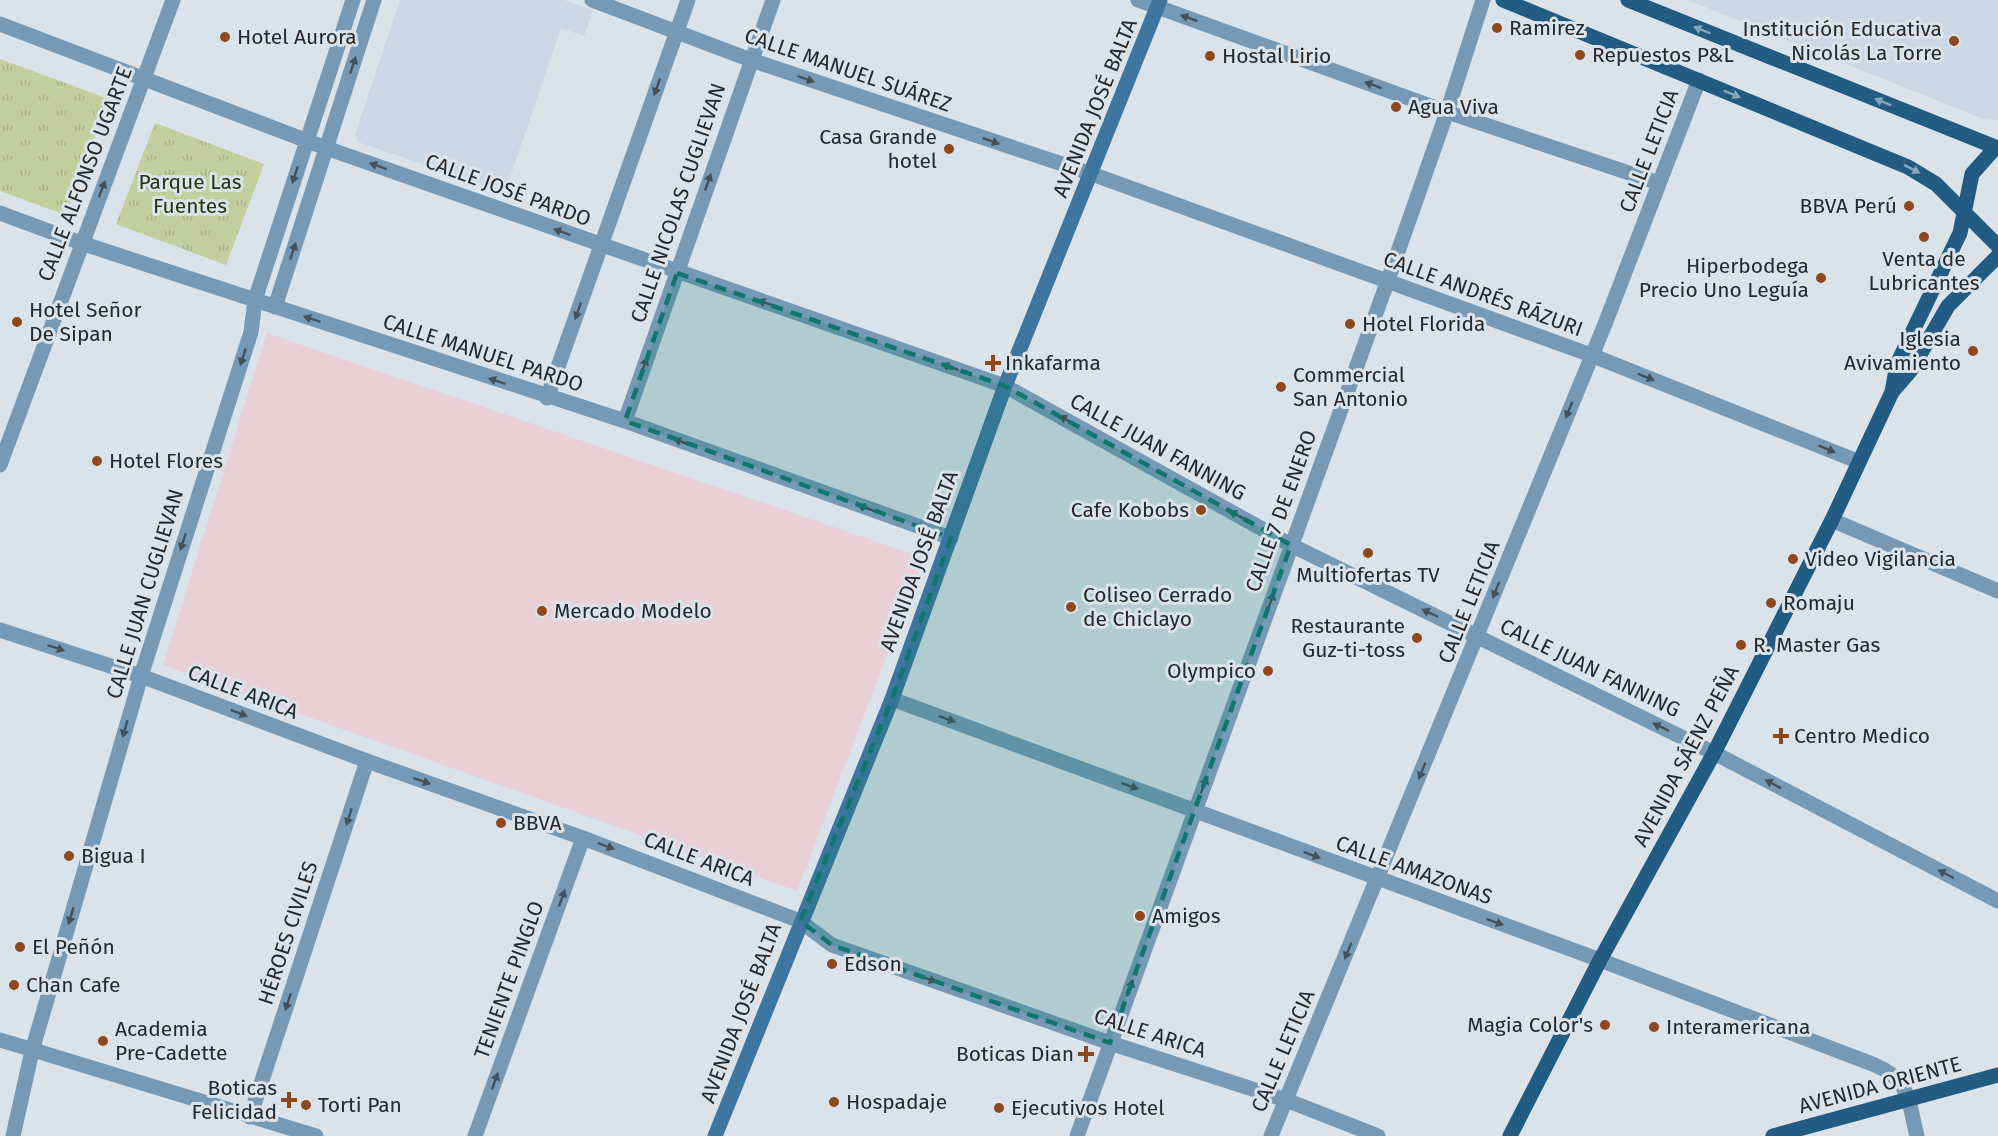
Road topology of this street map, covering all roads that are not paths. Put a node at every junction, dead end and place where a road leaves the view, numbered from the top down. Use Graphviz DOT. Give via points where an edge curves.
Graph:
graph roads {
  1 [pos="173,0"];
  2 [pos="353,0"];
  3 [pos="374,0"];
  4 [pos="592,0"];
  5 [pos="688,0"];
  6 [pos="773,0"];
  7 [pos="1138,0"];
  8 [pos="1483,0"];
  9 [pos="1503,0"];
  10 [pos="1628,0"];
  11 [pos="1159,3"];
  12 [pos="0,24"];
  13 [pos="677,32"];
  14 [pos="750,60"];
  15 [pos="144,78"];
  16 [pos="1699,80"];
  17 [pos="1448,112"];
  18 [pos="307,140"];
  19 [pos="1997,146"];
  20 [pos="326,148"];
  21 [pos="1092,174"];
  22 [pos="1659,183"];
  23 [pos="0,213"];
  24 [pos="1966,213"];
  25 [pos="81,243"];
  26 [pos="600,246"];
  27 [pos="1998,246"];
  28 [pos="1998,256"];
  29 [pos="677,273"];
  30 [pos="1387,283"];
  31 [pos="255,300"];
  32 [pos="275,307"];
  33 [pos="1591,355"];
  34 [pos="1005,386"];
  35 [pos="1892,392"];
  36 [pos="547,398"];
  37 [pos="625,421"];
  38 [pos="1857,462"];
  39 [pos="0,465"];
  40 [pos="1832,520"];
  41 [pos="951,538"];
  42 [pos="1291,545"];
  43 [pos="1998,591"];
  44 [pos="0,630"];
  45 [pos="1478,636"];
  46 [pos="141,676"];
  47 [pos="892,699"];
  48 [pos="1714,753"];
  49 [pos="367,761"];
  50 [pos="1195,810"];
  51 [pos="584,838"];
  52 [pos="1377,879"];
  53 [pos="1998,901"];
  54 [pos="800,921"];
  55 [pos="1600,960"];
  56 [pos="0,1041"];
  57 [pos="1110,1042"];
  58 [pos="32,1051"];
  59 [pos="1998,1075"];
  60 [pos="1908,1099"];
  61 [pos="1286,1100"];
  62 [pos="250,1117"];
  63 [pos="13,1136"];
  64 [pos="316,1136"];
  65 [pos="475,1136"];
  66 [pos="715,1136"];
  67 [pos="1077,1136"];
  68 [pos="1271,1136"];
  69 [pos="1378,1136"];
  70 [pos="1510,1136"];
  71 [pos="1775,1136"];
  72 [pos="1917,1136"];
  1 -- 15 [label="street, CALLE ALFONSO UGARTE"];
  2 -- 18 [label="street, CALLE JUAN CUGLIEVAN"];
  20 -- 3 [label="street, one-way"];
  4 -- 13 [label="street, CALLE MANUEL SUÁREZ"];
  5 -- 13 [label="street"];
  6 -- 14 [label="street, CALLE NICOLAS CUGLIEVAN"];
  7 -- 11 [label="street"];
  8 -- 17 [label="street, CALLE 7 DE ENERO"];
  9 -- 16 [label="main road"];
  19 -- 10 [label="main road, one-way"];
  17 -- 11 [label="street, one-way"];
  11 -- 21 [label="main road, AVENIDA JOSÉ BALTA"];
  12 -- 15 [label="street, CALLE JOSÉ PARDO"];
  13 -- 14 [label="street, CALLE MANUEL SUÁREZ"];
  13 -- 26 [label="street, one-way"];
  14 -- 21 [label="street, CALLE MANUEL SUÁREZ, one-way"];
  29 -- 14 [label="street, CALLE NICOLAS CUGLIEVAN, one-way"];
  15 -- 18 [label="street, CALLE JOSÉ PARDO"];
  25 -- 15 [label="street, CALLE ALFONSO UGARTE, one-way"];
  16 -- 22 [label="street, CALLE LETICIA"];
  16 -- 24 [label="main road, one-way" via="1908,167 1936,184"];
  17 -- 22 [label="street"];
  17 -- 30 [label="street, CALLE 7 DE ENERO"];
  18 -- 20 [label="street, CALLE JOSÉ PARDO"];
  18 -- 31 [label="street, CALLE JUAN CUGLIEVAN, one-way"];
  19 -- 24 [label="main road, AVENIDA SÁENZ PEÑA" via="1972,174"];
  26 -- 20 [label="street, CALLE JOSÉ PARDO, one-way"];
  32 -- 20 [label="street, one-way"];
  21 -- 30 [label="street, CALLE ANDRÉS RÁZURI"];
  21 -- 34 [label="main road, AVENIDA JOSÉ BALTA"];
  22 -- 33 [label="street, CALLE LETICIA"];
  23 -- 25 [label="street, CALLE MANUEL PARDO"];
  24 -- 27 [label="main road"];
  24 -- 35 [label="main road, AVENIDA SÁENZ PEÑA" via="1897,364"];
  25 -- 31 [label="street, CALLE MANUEL PARDO"];
  25 -- 39 [label="street, CALLE ALFONSO UGARTE"];
  26 -- 29 [label="street, CALLE JOSÉ PARDO"];
  26 -- 36 [label="street, one-way"];
  28 -- 35 [label="main road, AVENIDA SÁENZ PEÑA" via="1948,306 1911,370"];
  34 -- 29 [label="street, CALLE JOSÉ PARDO, one-way"];
  37 -- 29 [label="street, CALLE NICOLAS CUGLIEVAN, one-way"];
  30 -- 33 [label="street, CALLE ANDRÉS RÁZURI"];
  30 -- 42 [label="street, CALLE 7 DE ENERO"];
  31 -- 32 [label="street, CALLE MANUEL PARDO"];
  31 -- 46 [label="street, CALLE JUAN CUGLIEVAN, one-way" via="250,332"];
  36 -- 32 [label="street, CALLE MANUEL PARDO, one-way"];
  33 -- 38 [label="street, CALLE ANDRÉS RÁZURI, one-way"];
  33 -- 45 [label="street, CALLE LETICIA, one-way"];
  34 -- 41 [label="main road, AVENIDA JOSÉ BALTA"];
  42 -- 34 [label="street, CALLE JUAN FANNING, one-way"];
  35 -- 38 [label="main road, AVENIDA SÁENZ PEÑA"];
  36 -- 37 [label="street, CALLE MANUEL PARDO"];
  41 -- 37 [label="street, CALLE MANUEL PARDO, one-way"];
  38 -- 40 [label="main road, AVENIDA SÁENZ PEÑA"];
  40 -- 43 [label="street"];
  40 -- 48 [label="main road, AVENIDA SÁENZ PEÑA"];
  41 -- 47 [label="main road, AVENIDA JOSÉ BALTA"];
  45 -- 42 [label="street, CALLE JUAN FANNING, one-way"];
  50 -- 42 [label="street, CALLE 7 DE ENERO, one-way"];
  44 -- 46 [label="street, CALLE ARICA, one-way"];
  48 -- 45 [label="street, CALLE JUAN FANNING, one-way"];
  45 -- 52 [label="street, CALLE LETICIA, one-way"];
  46 -- 49 [label="street, CALLE ARICA, one-way"];
  46 -- 58 [label="street, CALLE JUAN CUGLIEVAN, one-way"];
  47 -- 50 [label="street, CALLE AMAZONAS, one-way"];
  47 -- 54 [label="main road, AVENIDA JOSÉ BALTA"];
  53 -- 48 [label="street, CALLE JUAN FANNING, one-way"];
  48 -- 55 [label="main road, AVENIDA SÁENZ PEÑA"];
  49 -- 51 [label="street, CALLE ARICA, one-way"];
  49 -- 62 [label="street, HÉROES CIVILES, one-way"];
  50 -- 52 [label="street, CALLE AMAZONAS, one-way"];
  57 -- 50 [label="street, CALLE 7 DE ENERO, one-way"];
  51 -- 54 [label="street, CALLE ARICA, one-way"];
  65 -- 51 [label="street, TENIENTE PINGLO, one-way"];
  52 -- 55 [label="street, CALLE AMAZONAS, one-way"];
  52 -- 61 [label="street, CALLE LETICIA, one-way"];
  54 -- 57 [label="street, CALLE ARICA, one-way" via="832,945"];
  54 -- 66 [label="main road, AVENIDA JOSÉ BALTA"];
  55 -- 60 [label="street, CALLE AMAZONAS" via="1893,1073"];
  55 -- 70 [label="main road, AVENIDA SÁENZ PEÑA"];
  56 -- 58 [label="street"];
  57 -- 61 [label="street, CALLE ARICA"];
  57 -- 67 [label="street, CALLE 7 DE ENERO"];
  58 -- 62 [label="street"];
  58 -- 63 [label="street, CALLE JUAN CUGLIEVAN"];
  59 -- 60 [label="main road, AVENIDA ORIENTE"];
  60 -- 71 [label="main road, AVENIDA ORIENTE"];
  60 -- 72 [label="street, CALLE AMAZONAS"];
  61 -- 68 [label="street, CALLE LETICIA"];
  61 -- 69 [label="street, CALLE ARICA"];
  62 -- 64 [label="street"];
}
